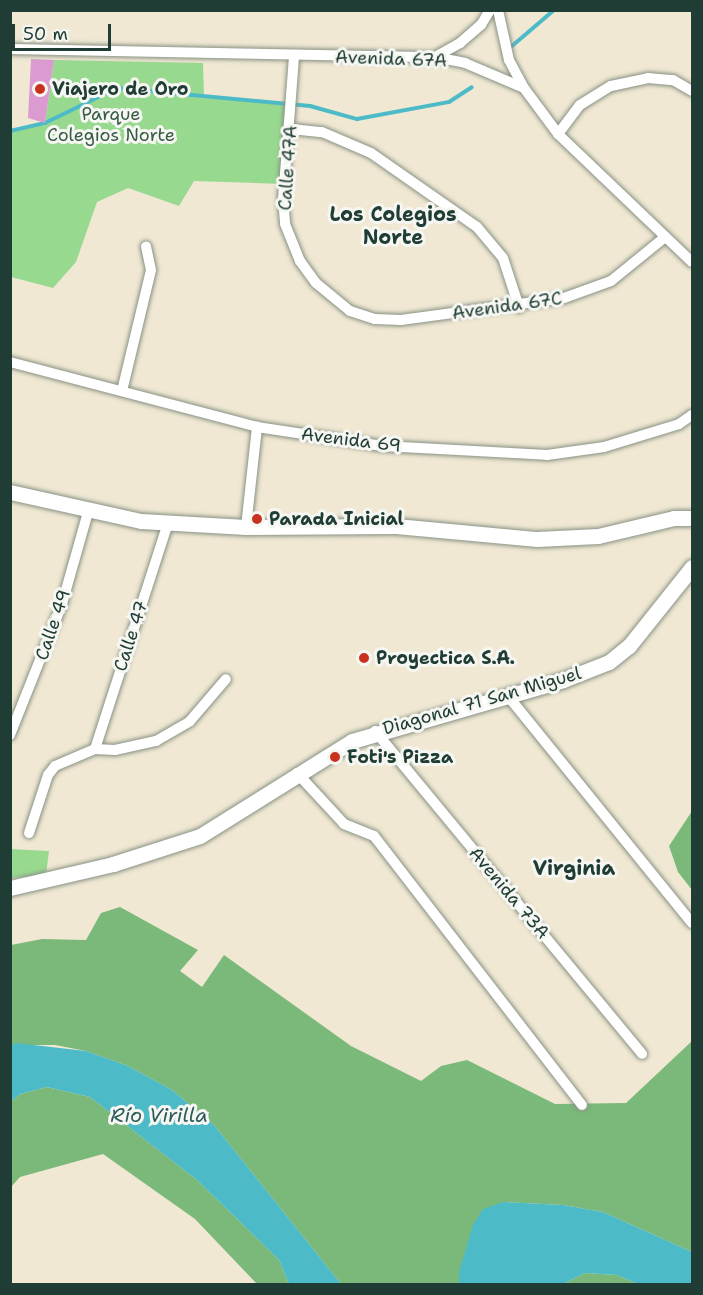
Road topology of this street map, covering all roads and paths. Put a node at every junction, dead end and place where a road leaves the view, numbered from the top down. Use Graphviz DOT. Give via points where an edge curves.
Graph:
graph roads {
  1 [pos="490,10"];
  2 [pos="498,10"];
  3 [pos="10,49"];
  4 [pos="294,57"];
  5 [pos="435,57"];
  6 [pos="524,88"];
  7 [pos="693,91"];
  8 [pos="291,129"];
  9 [pos="558,134"];
  10 [pos="665,237"];
  11 [pos="146,247"];
  12 [pos="693,262"];
  13 [pos="334,300"];
  14 [pos="519,307"];
  15 [pos="10,362"];
  16 [pos="122,391"];
  17 [pos="693,415"];
  18 [pos="256,427"];
  19 [pos="10,492"];
  20 [pos="88,512"];
  21 [pos="691,517"];
  22 [pos="168,523"];
  23 [pos="246,527"];
  24 [pos="693,567"];
  25 [pos="226,679"];
  26 [pos="508,696"];
  27 [pos="375,732"];
  28 [pos="10,735"];
  29 [pos="95,749"];
  30 [pos="297,773"];
  31 [pos="29,833"];
  32 [pos="10,888"];
  33 [pos="693,923"];
  34 [pos="642,1054"];
  35 [pos="582,1105"];
  1 -- 5 [label="street" via="460,43"];
  2 -- 6 [label="street" via="509,60"];
  3 -- 4 [label="street, Avenida 67A"];
  4 -- 5 [label="street, Avenida 67A"];
  4 -- 8 [label="street, Calle 47A"];
  5 -- 6 [label="street, Avenida 67A" via="465,63"];
  6 -- 9 [label="street"];
  7 -- 9 [label="street" via="673,80 648,78 611,86 588,100"];
  8 -- 13 [label="street, Calle 47A" via="283,199 285,224 300,261"];
  8 -- 14 [label="street" via="322,132 371,153 477,227 503,258"];
  9 -- 10 [label="street"];
  10 -- 12 [label="street"];
  10 -- 14 [label="street, Avenida 67C" via="638,262 588,292"];
  11 -- 16 [label="street" via="152,270"];
  13 -- 14 [label="street, Avenida 67C" via="375,319 401,320"];
  15 -- 16 [label="street, Avenida 69"];
  16 -- 18 [label="street, Avenida 69"];
  17 -- 18 [label="street, Avenida 69" via="679,424 604,447 547,455 383,446"];
  18 -- 23 [label="street"];
  19 -- 20 [label="main road"];
  20 -- 22 [label="main road"];
  20 -- 28 [label="street, Calle 49" via="62,604"];
  21 -- 23 [label="main road" via="567,540 396,526"];
  22 -- 23 [label="main road"];
  22 -- 29 [label="street, Calle 47"];
  24 -- 26 [label="main road, Diagonal 71 San Miguel" via="629,645 609,662"];
  25 -- 29 [label="street" via="190,721 156,741 116,750"];
  26 -- 27 [label="main road, Diagonal 71 San Miguel"];
  26 -- 33 [label="street"];
  27 -- 30 [label="main road, Diagonal 71 San Miguel"];
  27 -- 34 [label="street, Avenida 73A"];
  29 -- 31 [label="street" via="55,766 48,775"];
  30 -- 32 [label="main road, Diagonal 71 San Miguel" via="200,836 103,866"];
  30 -- 35 [label="street" via="344,824 374,836"];
}
